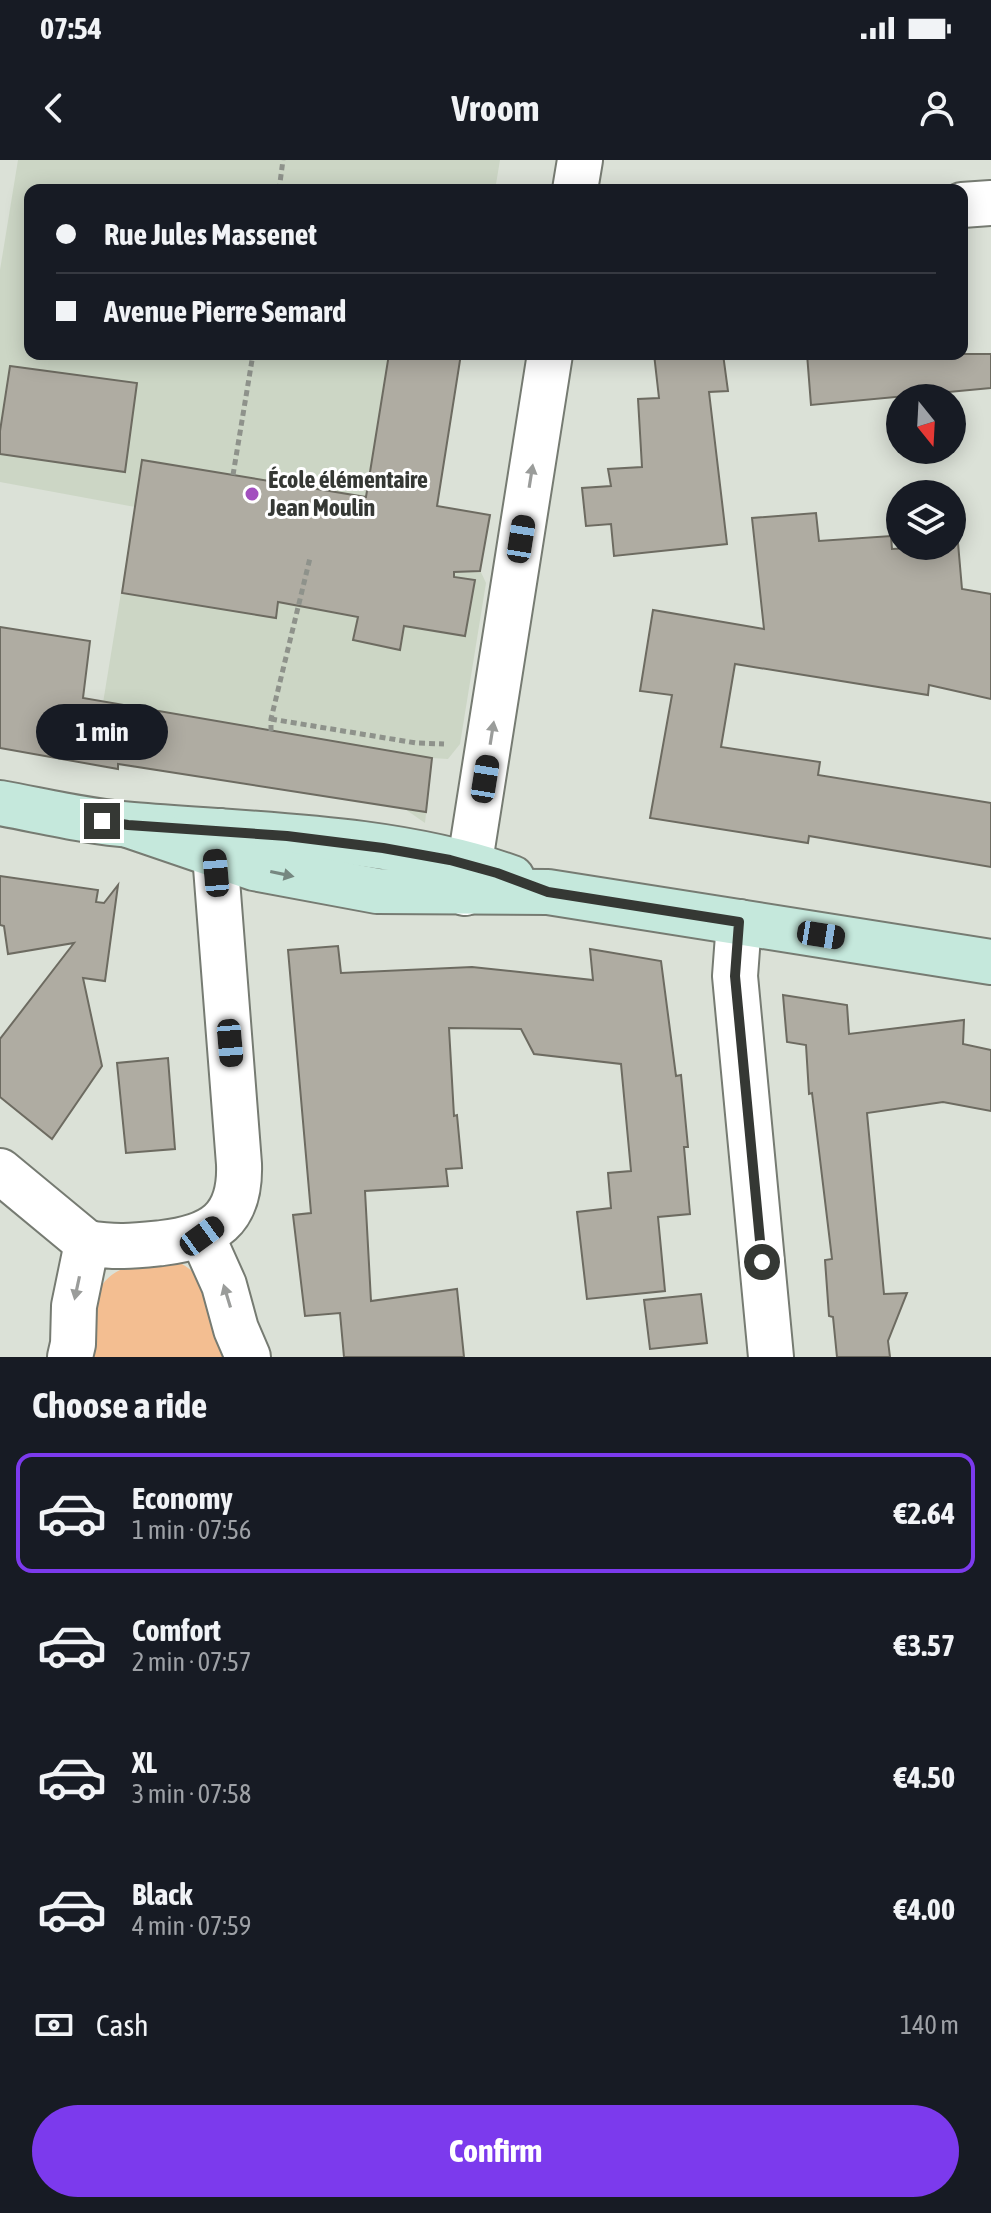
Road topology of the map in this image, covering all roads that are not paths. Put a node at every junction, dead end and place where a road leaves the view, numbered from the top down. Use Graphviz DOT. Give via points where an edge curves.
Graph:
graph roads {
  1 [pos="580,160"];
  2 [pos="576,184"];
  3 [pos="991,203"];
  4 [pos="968,205"];
  5 [pos="549,360"];
  6 [pos="0,803"];
  7 [pos="217,843"];
  8 [pos="468,879"];
  9 [pos="739,922"];
  10 [pos="991,962"];
  11 [pos="0,1171"];
  12 [pos="202,1236"];
  13 [pos="87,1243"];
  14 [pos="70,1357"];
  15 [pos="248,1357"];
  16 [pos="771,1357"];
  1 -- 2 [label="street"];
  3 -- 4 [label="street"];
  8 -- 5 [label="street, one-way"];
  6 -- 7 [label="main road"];
  7 -- 8 [label="main road" via="383,848"];
  7 -- 12 [label="street" via="240,1183 223,1221"];
  8 -- 9 [label="main road"];
  9 -- 10 [label="main road"];
  9 -- 16 [label="street" via="735,976"];
  11 -- 13 [label="street"];
  12 -- 13 [label="street" via="118,1248"];
  15 -- 12 [label="street, one-way"];
  13 -- 14 [label="street, one-way"];
}
